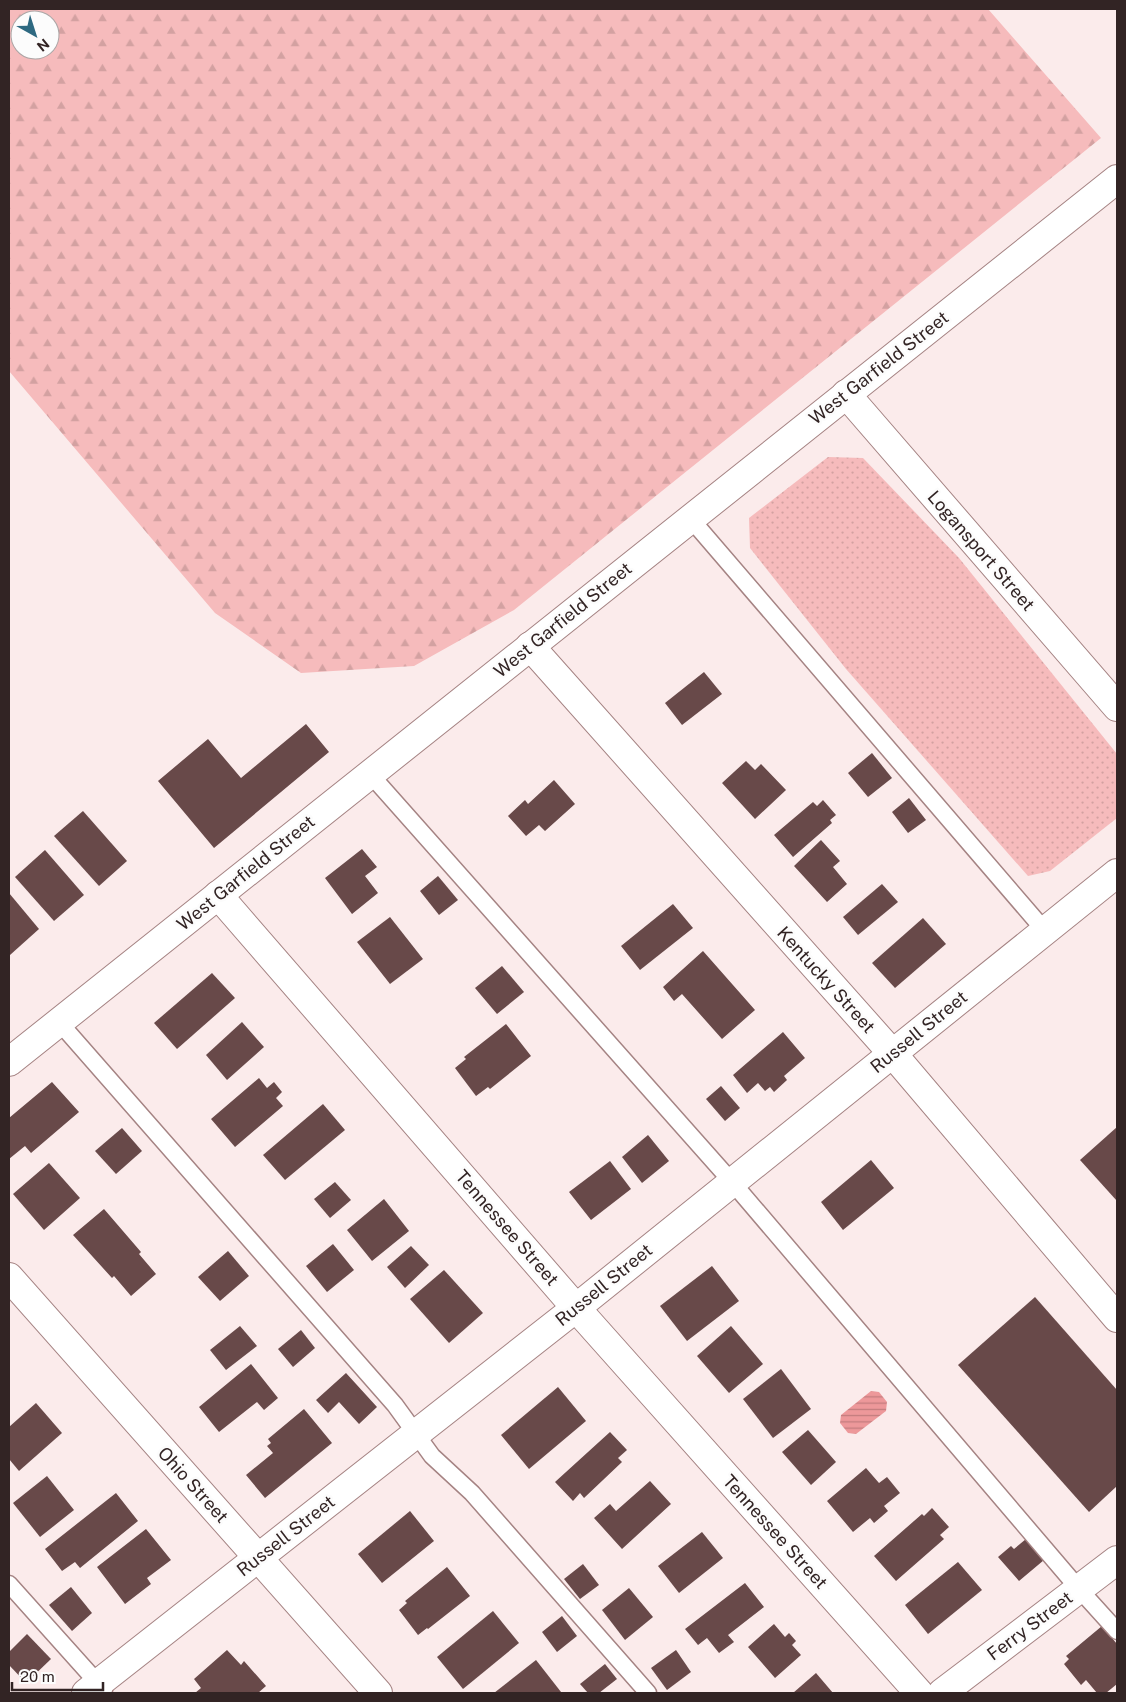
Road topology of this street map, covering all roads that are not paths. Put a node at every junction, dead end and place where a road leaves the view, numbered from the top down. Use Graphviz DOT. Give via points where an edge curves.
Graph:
graph roads {
  1 [pos="1117,179"];
  2 [pos="846,394"];
  3 [pos="690,518"];
  4 [pos="530,646"];
  5 [pos="1117,708"];
  6 [pos="370,774"];
  7 [pos="1117,873"];
  8 [pos="218,895"];
  9 [pos="1045,931"];
  10 [pos="59,1022"];
  11 [pos="892,1053"];
  12 [pos="9,1062"];
  13 [pos="732,1182"];
  14 [pos="9,1277"];
  15 [pos="576,1308"];
  16 [pos="1117,1318"];
  17 [pos="415,1435"];
  18 [pos="258,1558"];
  19 [pos="1117,1560"];
  20 [pos="9,1584"];
  21 [pos="1079,1589"];
  22 [pos="1117,1631"];
  23 [pos="97,1690"];
  24 [pos="378,1693"];
  25 [pos="648,1693"];
  26 [pos="919,1693"];
  27 [pos="942,1693"];
  1 -- 2 [label="street, West Garfield Street"];
  2 -- 3 [label="street, West Garfield Street"];
  2 -- 5 [label="street, Logansport Street"];
  3 -- 4 [label="street, West Garfield Street"];
  3 -- 9 [label="lane"];
  4 -- 6 [label="street, West Garfield Street"];
  4 -- 11 [label="street, Kentucky Street"];
  6 -- 8 [label="street, West Garfield Street"];
  6 -- 13 [label="lane"];
  7 -- 9 [label="street, Russell Street"];
  8 -- 10 [label="street, West Garfield Street"];
  8 -- 15 [label="street, Tennessee Street"];
  9 -- 11 [label="street, Russell Street"];
  10 -- 12 [label="street, West Garfield Street"];
  10 -- 17 [label="lane" via="395,1405"];
  11 -- 13 [label="street, Russell Street"];
  11 -- 16 [label="street, Kentucky Street"];
  13 -- 15 [label="street, Russell Street"];
  13 -- 21 [label="lane"];
  14 -- 18 [label="street, Ohio Street"];
  15 -- 17 [label="street, Russell Street"];
  15 -- 26 [label="street, Tennessee Street"];
  17 -- 18 [label="street, Russell Street"];
  17 -- 25 [label="lane" via="432,1456 472,1493"];
  18 -- 23 [label="street, Russell Street"];
  18 -- 24 [label="street, Ohio Street"];
  19 -- 21 [label="street, Ferry Street"];
  20 -- 23 [label="lane"];
  21 -- 22 [label="lane"];
  21 -- 27 [label="street, Ferry Street"];
}
